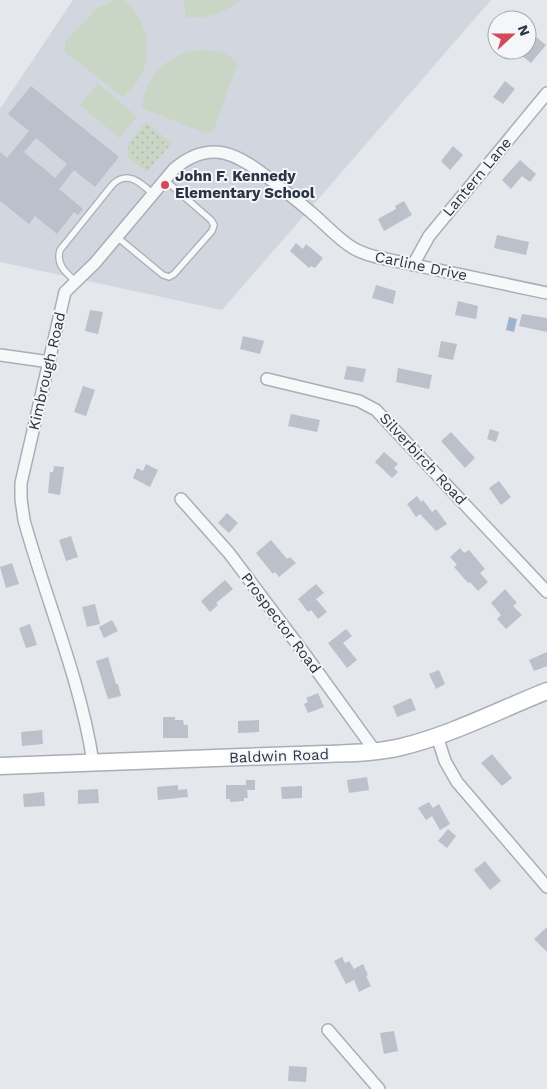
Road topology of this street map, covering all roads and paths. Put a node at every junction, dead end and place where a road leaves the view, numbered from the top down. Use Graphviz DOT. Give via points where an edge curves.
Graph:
graph roads {
  1 [pos="547,93"];
  2 [pos="164,180"];
  3 [pos="153,194"];
  4 [pos="309,210"];
  5 [pos="117,237"];
  6 [pos="413,265"];
  7 [pos="75,281"];
  8 [pos="547,292"];
  9 [pos="0,355"];
  10 [pos="50,362"];
  11 [pos="267,378"];
  12 [pos="182,499"];
  13 [pos="547,592"];
  14 [pos="547,691"];
  15 [pos="437,736"];
  16 [pos="375,751"];
  17 [pos="93,762"];
  18 [pos="0,766"];
  19 [pos="547,887"];
  20 [pos="328,1030"];
  21 [pos="379,1089"];
  1 -- 6 [label="street, Lantern Lane" via="429,236"];
  2 -- 3 [label="street, Kimbrough Road"];
  2 -- 4 [label="street, Kimbrough Road" via="192,156 223,152 252,165"];
  2 -- 5 [label="lane" via="211,220 214,225 212,231 169,277"];
  3 -- 5 [label="street, Kimbrough Road"];
  3 -- 7 [label="lane" via="130,178 113,184 60,250 59,261"];
  4 -- 6 [label="street, Carline Drive" via="354,248 376,257"];
  5 -- 7 [label="street, Kimbrough Road"];
  6 -- 8 [label="street, Carline Drive"];
  7 -- 10 [label="street, Kimbrough Road" via="64,294"];
  9 -- 10 [label="street"];
  10 -- 17 [label="street, Kimbrough Road" via="22,478 22,509 63,643"];
  11 -- 13 [label="street, Silverbirch Road" via="358,401 376,410"];
  12 -- 16 [label="street, Prospector Road" via="234,560"];
  14 -- 15 [label="street, Baldwin Road"];
  15 -- 16 [label="street, Baldwin Road"];
  15 -- 19 [label="street" via="457,782"];
  16 -- 17 [label="street, Baldwin Road"];
  17 -- 18 [label="street, Baldwin Road"];
  20 -- 21 [label="street"];
}
